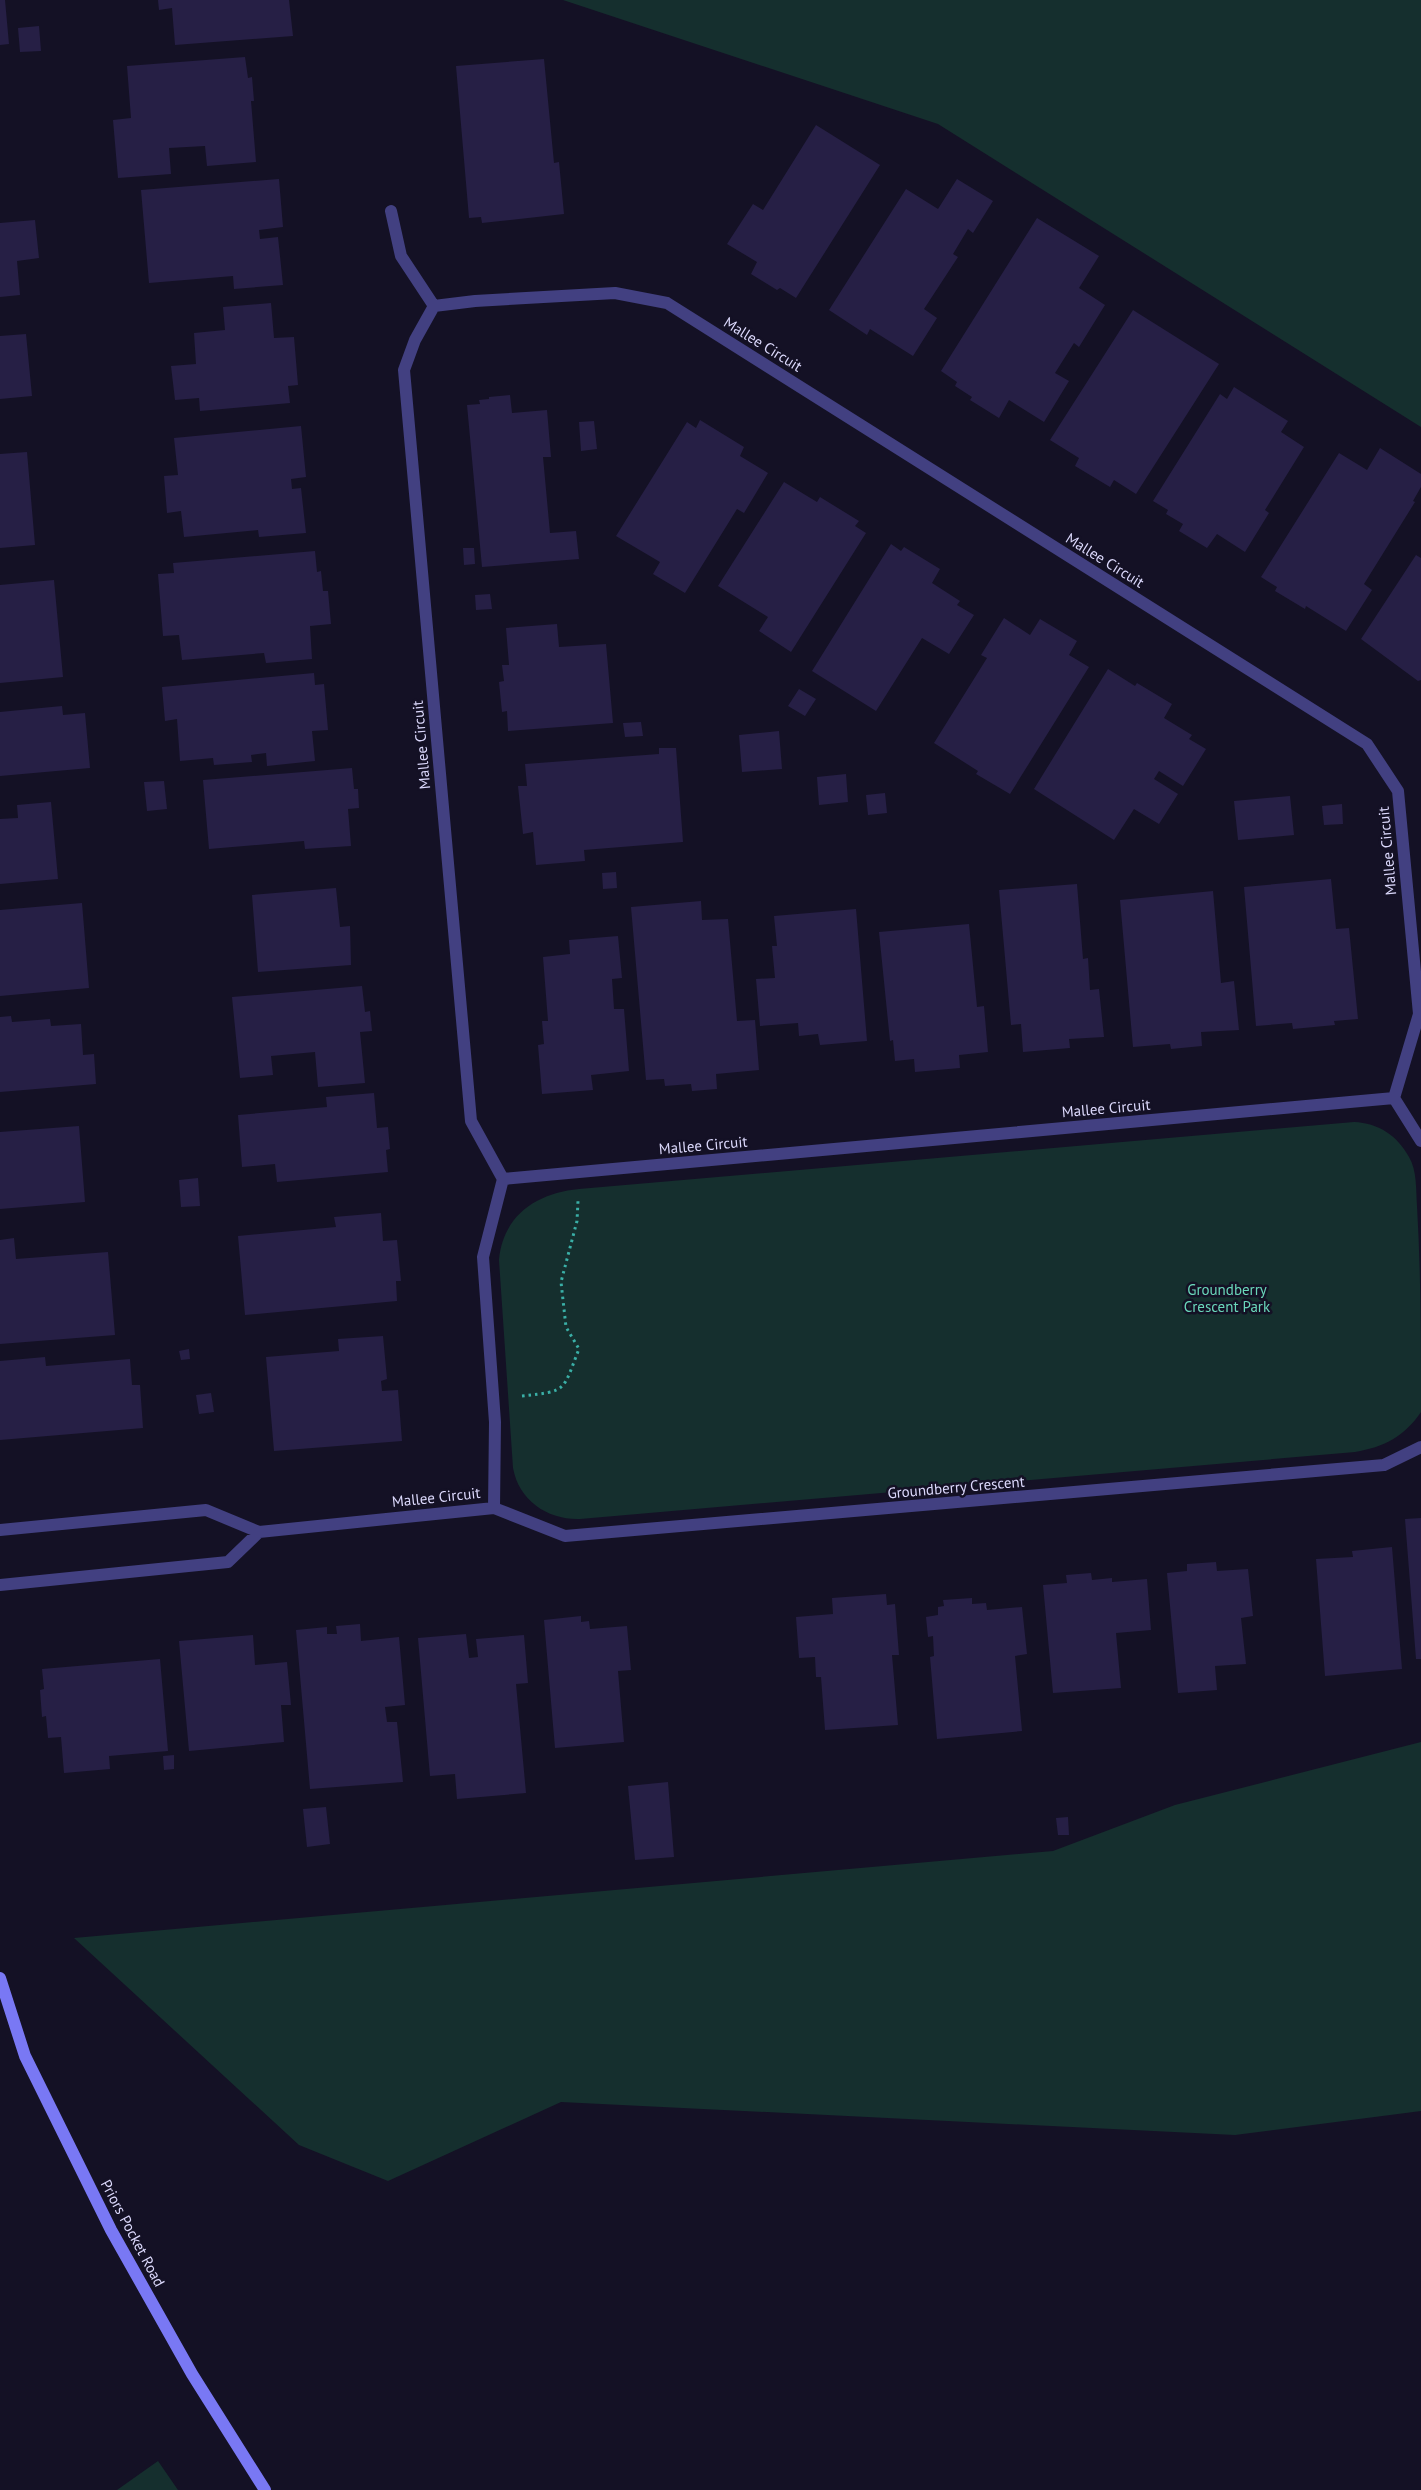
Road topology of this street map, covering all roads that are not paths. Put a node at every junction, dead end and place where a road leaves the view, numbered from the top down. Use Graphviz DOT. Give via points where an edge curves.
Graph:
graph roads {
  1 [pos="390,211"];
  2 [pos="434,306"];
  3 [pos="1394,1098"];
  4 [pos="1421,1141"];
  5 [pos="503,1179"];
  6 [pos="1421,1446"];
  7 [pos="494,1508"];
  8 [pos="0,1530"];
  9 [pos="259,1532"];
  10 [pos="0,1585"];
  11 [pos="0,1978"];
  12 [pos="265,2490"];
  1 -- 2 [label="street" via="401,256"];
  2 -- 3 [label="street, Mallee Circuit" via="615,294 667,303 1367,744 1398,791 1419,1014"];
  2 -- 5 [label="street, Mallee Circuit" via="415,340 404,370 471,1122"];
  3 -- 4 [label="street"];
  3 -- 5 [label="street, Mallee Circuit"];
  5 -- 7 [label="street, Mallee Circuit" via="482,1257 495,1422"];
  6 -- 7 [label="street, Groundberry Crescent" via="1384,1465 565,1536"];
  7 -- 9 [label="street, Mallee Circuit"];
  8 -- 9 [label="street, Mallee Circuit" via="206,1510"];
  9 -- 10 [label="street" via="228,1562"];
  11 -- 12 [label="street, Priors Pocket Road" via="25,2056 110,2230 192,2374"];
}
